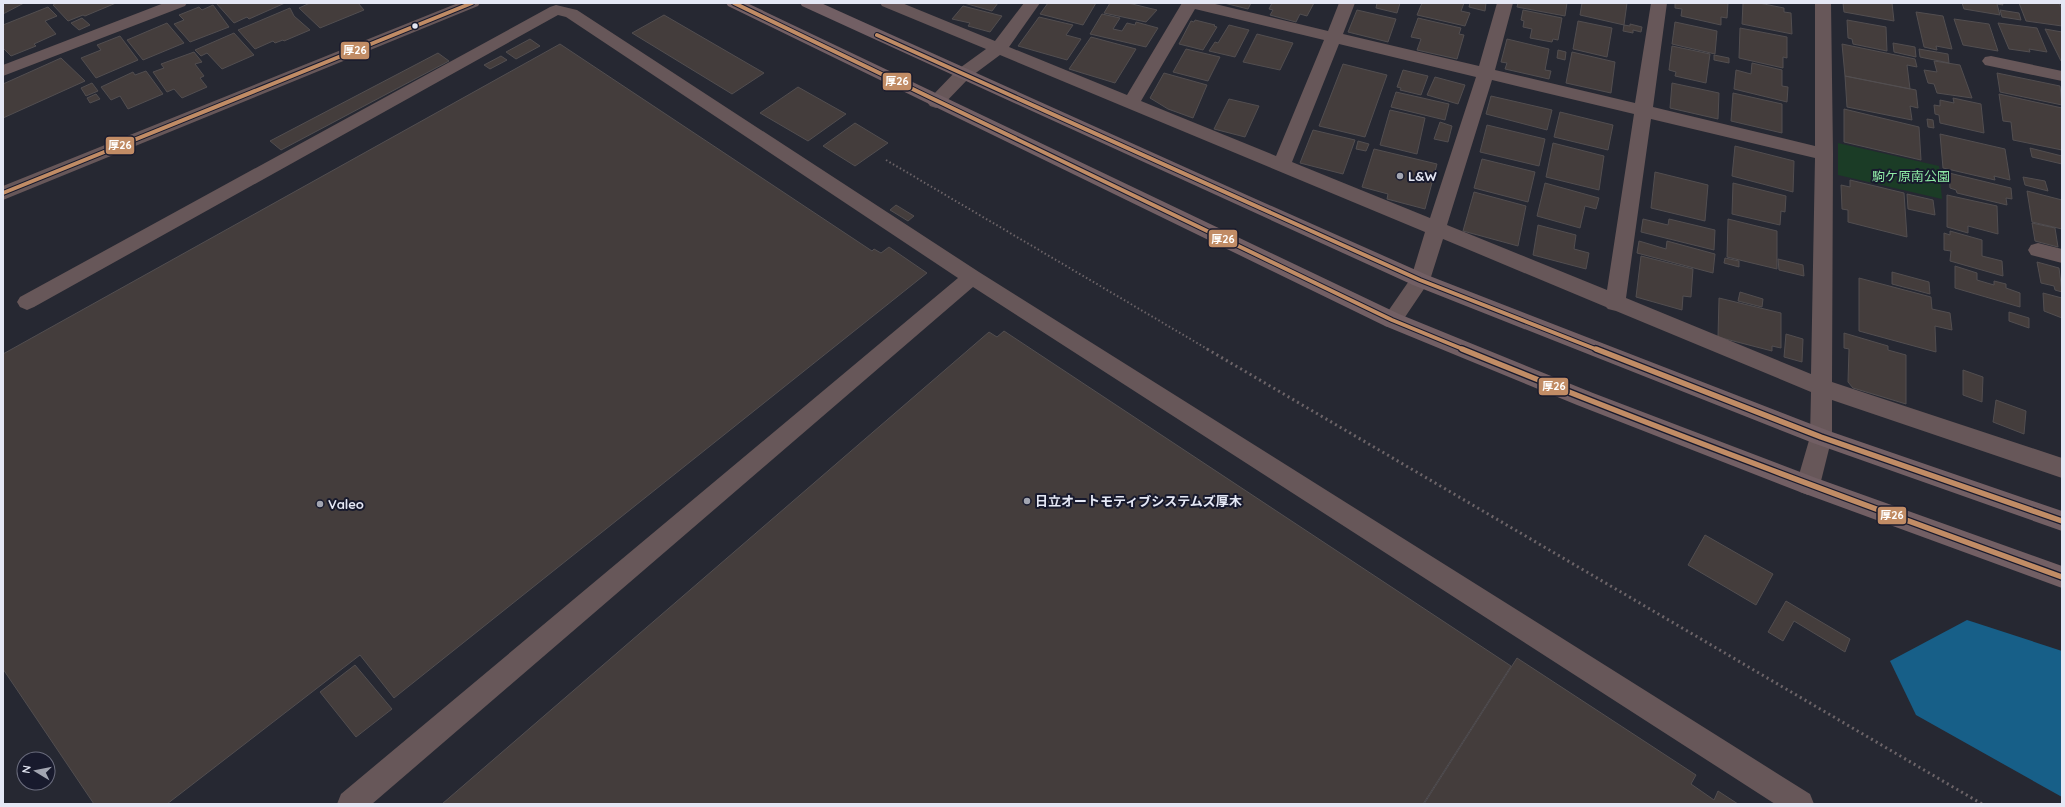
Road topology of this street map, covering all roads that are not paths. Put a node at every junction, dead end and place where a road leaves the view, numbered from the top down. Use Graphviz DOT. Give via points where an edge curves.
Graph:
graph roads {
  1 [pos="179,3"];
  2 [pos="472,3"];
  3 [pos="734,3"];
  4 [pos="808,3"];
  5 [pos="888,3"];
  6 [pos="1032,3"];
  7 [pos="1191,3"];
  8 [pos="1347,3"];
  9 [pos="1505,3"];
  10 [pos="1659,3"];
  11 [pos="1823,3"];
  12 [pos="1333,37"];
  13 [pos="999,48"];
  14 [pos="1991,61"];
  15 [pos="3,71"];
  16 [pos="963,74"];
  17 [pos="1485,75"];
  18 [pos="2062,76"];
  19 [pos="936,102"];
  20 [pos="1131,103"];
  21 [pos="1643,112"];
  22 [pos="1824,154"];
  23 [pos="1282,165"];
  24 [pos="3,193"];
  25 [pos="1437,229"];
  26 [pos="2038,250"];
  27 [pos="2062,256"];
  28 [pos="972,277"];
  29 [pos="1420,280"];
  30 [pos="27,302"];
  31 [pos="1616,304"];
  32 [pos="1392,320"];
  33 [pos="1821,387"];
  34 [pos="1821,438"];
  35 [pos="2062,468"];
  36 [pos="1808,485"];
  37 [pos="2062,521"];
  38 [pos="2062,577"];
  39 [pos="351,804"];
  40 [pos="1800,804"];
  1 -- 15 [label="street"];
  2 -- 24 [label="street"];
  3 -- 19 [label="main road"];
  4 -- 16 [label="main road"];
  5 -- 13 [label="street"];
  6 -- 13 [label="street"];
  7 -- 12 [label="street"];
  7 -- 20 [label="street"];
  8 -- 12 [label="street"];
  9 -- 17 [label="street"];
  10 -- 21 [label="street"];
  11 -- 22 [label="street"];
  12 -- 17 [label="street"];
  12 -- 23 [label="street"];
  13 -- 16 [label="street"];
  13 -- 20 [label="street"];
  14 -- 18 [label="street"];
  16 -- 19 [label="street"];
  16 -- 29 [label="main road"];
  17 -- 21 [label="street"];
  17 -- 25 [label="street"];
  19 -- 32 [label="main road"];
  20 -- 23 [label="street"];
  21 -- 22 [label="street"];
  21 -- 31 [label="street"];
  22 -- 33 [label="street"];
  23 -- 25 [label="street"];
  25 -- 29 [label="street"];
  25 -- 31 [label="street"];
  26 -- 27 [label="street"];
  28 -- 30 [label="street" via="571,13 556,10"];
  28 -- 39 [label="street"];
  28 -- 40 [label="street"];
  29 -- 32 [label="street"];
  29 -- 34 [label="main road"];
  31 -- 33 [label="street"];
  32 -- 36 [label="main road" via="1585,399"];
  33 -- 34 [label="street"];
  33 -- 35 [label="street"];
  34 -- 36 [label="street"];
  34 -- 37 [label="main road"];
  36 -- 38 [label="main road"];
}
